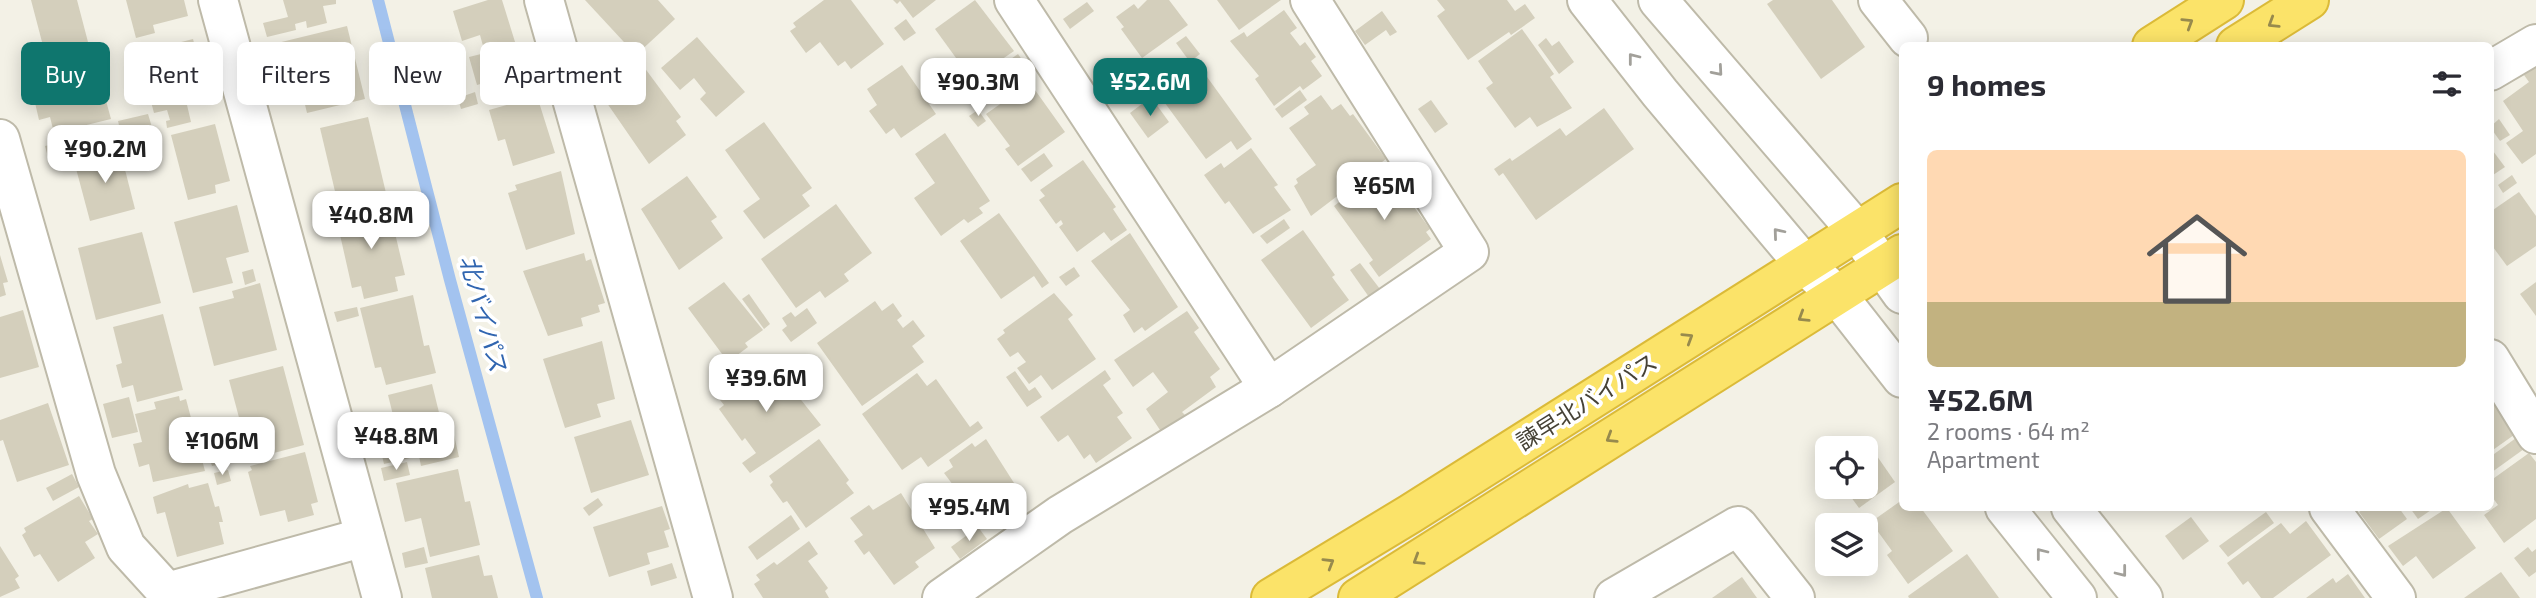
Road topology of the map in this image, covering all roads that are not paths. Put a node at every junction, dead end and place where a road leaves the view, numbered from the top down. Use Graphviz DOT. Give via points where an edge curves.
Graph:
graph roads {
  1 [pos="218,0"];
  2 [pos="544,0"];
  3 [pos="1014,0"];
  4 [pos="1310,0"];
  5 [pos="1587,0"];
  6 [pos="1658,0"];
  7 [pos="1878,0"];
  8 [pos="2224,0"];
  9 [pos="2309,0"];
  10 [pos="1908,38"];
  11 [pos="2158,42"];
  12 [pos="2242,42"];
  13 [pos="2536,44"];
  14 [pos="2494,69"];
  15 [pos="0,139"];
  16 [pos="1899,205"];
  17 [pos="1857,231"];
  18 [pos="1804,264"];
  19 [pos="1895,272"];
  20 [pos="1837,295"];
  21 [pos="2494,366"];
  22 [pos="1899,374"];
  23 [pos="1269,388"];
  24 [pos="2536,434"];
  25 [pos="2007,511"];
  26 [pos="2073,511"];
  27 [pos="2331,511"];
  28 [pos="365,537"];
  29 [pos="382,598"];
  30 [pos="713,598"];
  31 [pos="942,598"];
  32 [pos="1271,598"];
  33 [pos="1358,598"];
  34 [pos="1614,598"];
  35 [pos="1795,598"];
  36 [pos="2077,598"];
  37 [pos="2143,598"];
  38 [pos="2396,598"];
  1 -- 28 [label="street"];
  2 -- 30 [label="street"];
  3 -- 23 [label="street"];
  4 -- 23 [label="street" via="1469,251"];
  18 -- 5 [label="street, one-way"];
  6 -- 17 [label="street, one-way"];
  7 -- 10 [label="street"];
  11 -- 8 [label="highway, one-way"];
  9 -- 12 [label="highway, one-way"];
  13 -- 14 [label="street"];
  15 -- 28 [label="street" via="96,474 126,548 167,592"];
  16 -- 17 [label="highway, 諫早北バイパス"];
  17 -- 18 [label="highway, 諫早北バイパス"];
  17 -- 19 [label="street"];
  18 -- 20 [label="street"];
  32 -- 18 [label="highway, 諫早北バイパス, one-way"];
  19 -- 20 [label="highway, 諫早北バイパス"];
  20 -- 22 [label="street"];
  20 -- 33 [label="highway, 諫早北バイパス, one-way"];
  21 -- 24 [label="street"];
  23 -- 31 [label="street" via="1060,515"];
  36 -- 25 [label="street, one-way"];
  26 -- 37 [label="street, one-way"];
  27 -- 38 [label="street"];
  28 -- 29 [label="street"];
  34 -- 35 [label="street" via="1738,526"];
}
